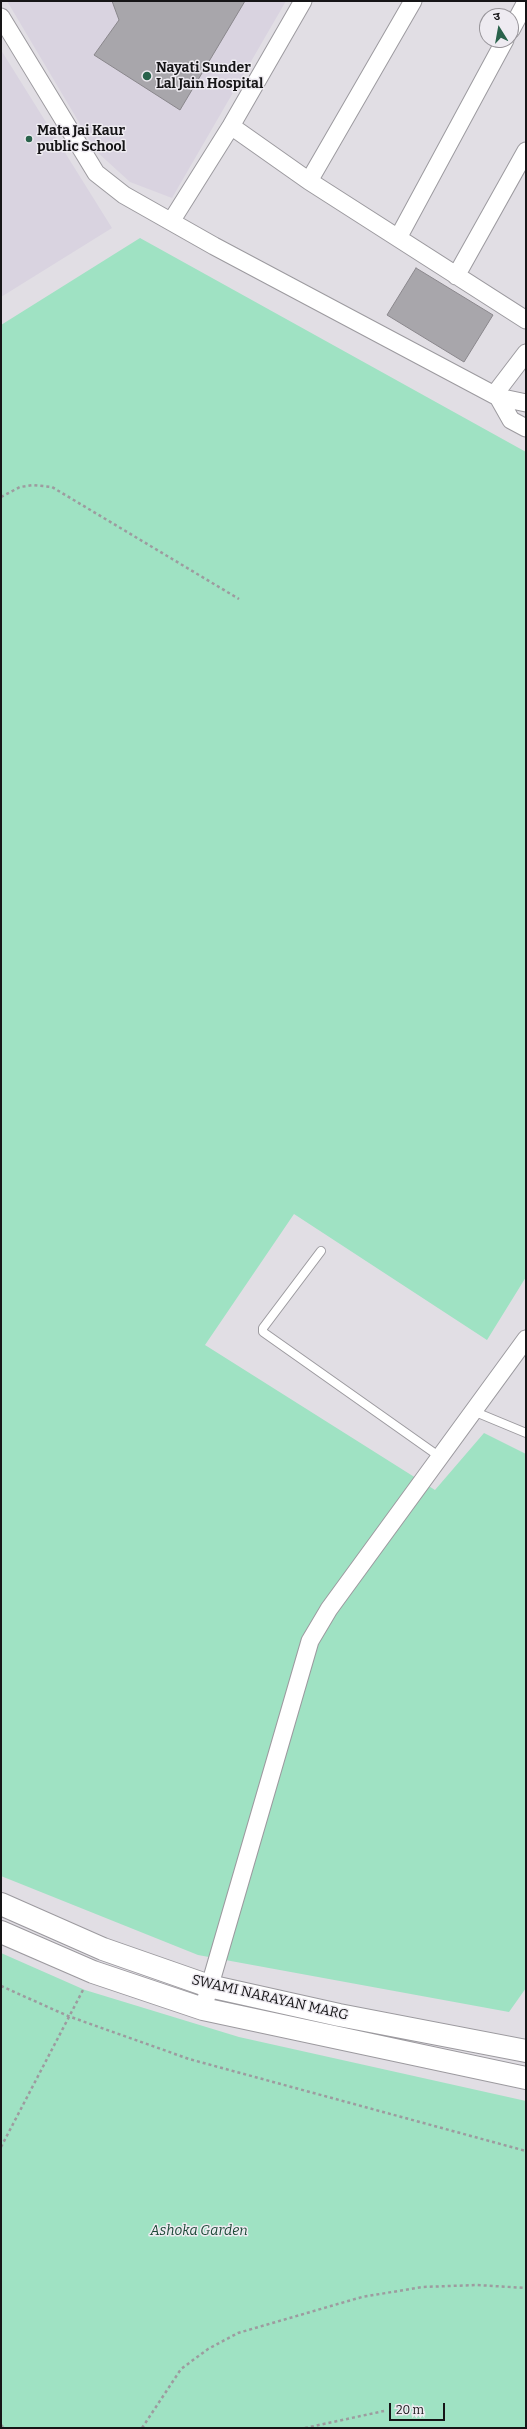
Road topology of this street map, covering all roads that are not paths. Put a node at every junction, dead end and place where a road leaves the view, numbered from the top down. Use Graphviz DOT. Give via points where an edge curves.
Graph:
graph roads {
  1 [pos="303,1"];
  2 [pos="413,1"];
  3 [pos="526,2"];
  4 [pos="519,15"];
  5 [pos="1,17"];
  6 [pos="502,48"];
  7 [pos="231,126"];
  8 [pos="526,151"];
  9 [pos="309,181"];
  10 [pos="172,220"];
  11 [pos="398,238"];
  12 [pos="456,276"];
  13 [pos="526,320"];
  14 [pos="526,353"];
  15 [pos="496,396"];
  16 [pos="526,403"];
  17 [pos="526,428"];
  18 [pos="321,1251"];
  19 [pos="526,1338"];
  20 [pos="473,1411"];
  21 [pos="526,1433"];
  22 [pos="440,1457"];
  23 [pos="1,1904"];
  24 [pos="1,1932"];
  25 [pos="209,1986"];
  26 [pos="203,2009"];
  27 [pos="526,2051"];
  28 [pos="526,2078"];
  1 -- 7 [label="street"];
  2 -- 9 [label="street"];
  3 -- 4 [label="street"];
  5 -- 10 [label="street" via="96,172 124,195"];
  6 -- 11 [label="street"];
  7 -- 9 [label="street"];
  7 -- 10 [label="street"];
  8 -- 12 [label="street"];
  9 -- 11 [label="street"];
  10 -- 15 [label="street" via="214,246"];
  11 -- 12 [label="street"];
  12 -- 13 [label="street"];
  14 -- 15 [label="street"];
  15 -- 16 [label="street"];
  15 -- 17 [label="street" via="511,420"];
  18 -- 22 [label="lane" via="263,1328 263,1332"];
  19 -- 20 [label="street"];
  20 -- 21 [label="lane"];
  20 -- 22 [label="street"];
  22 -- 25 [label="street" via="329,1609 310,1641"];
  23 -- 25 [label="main road, SWAMI NARAYAN MARG" via="103,1949"];
  24 -- 26 [label="main road, SWAMI NARAYAN MARG" via="92,1972"];
  25 -- 26 [label="street"];
  25 -- 27 [label="main road, SWAMI NARAYAN MARG" via="339,2015"];
  26 -- 28 [label="main road, SWAMI NARAYAN MARG"];
}
